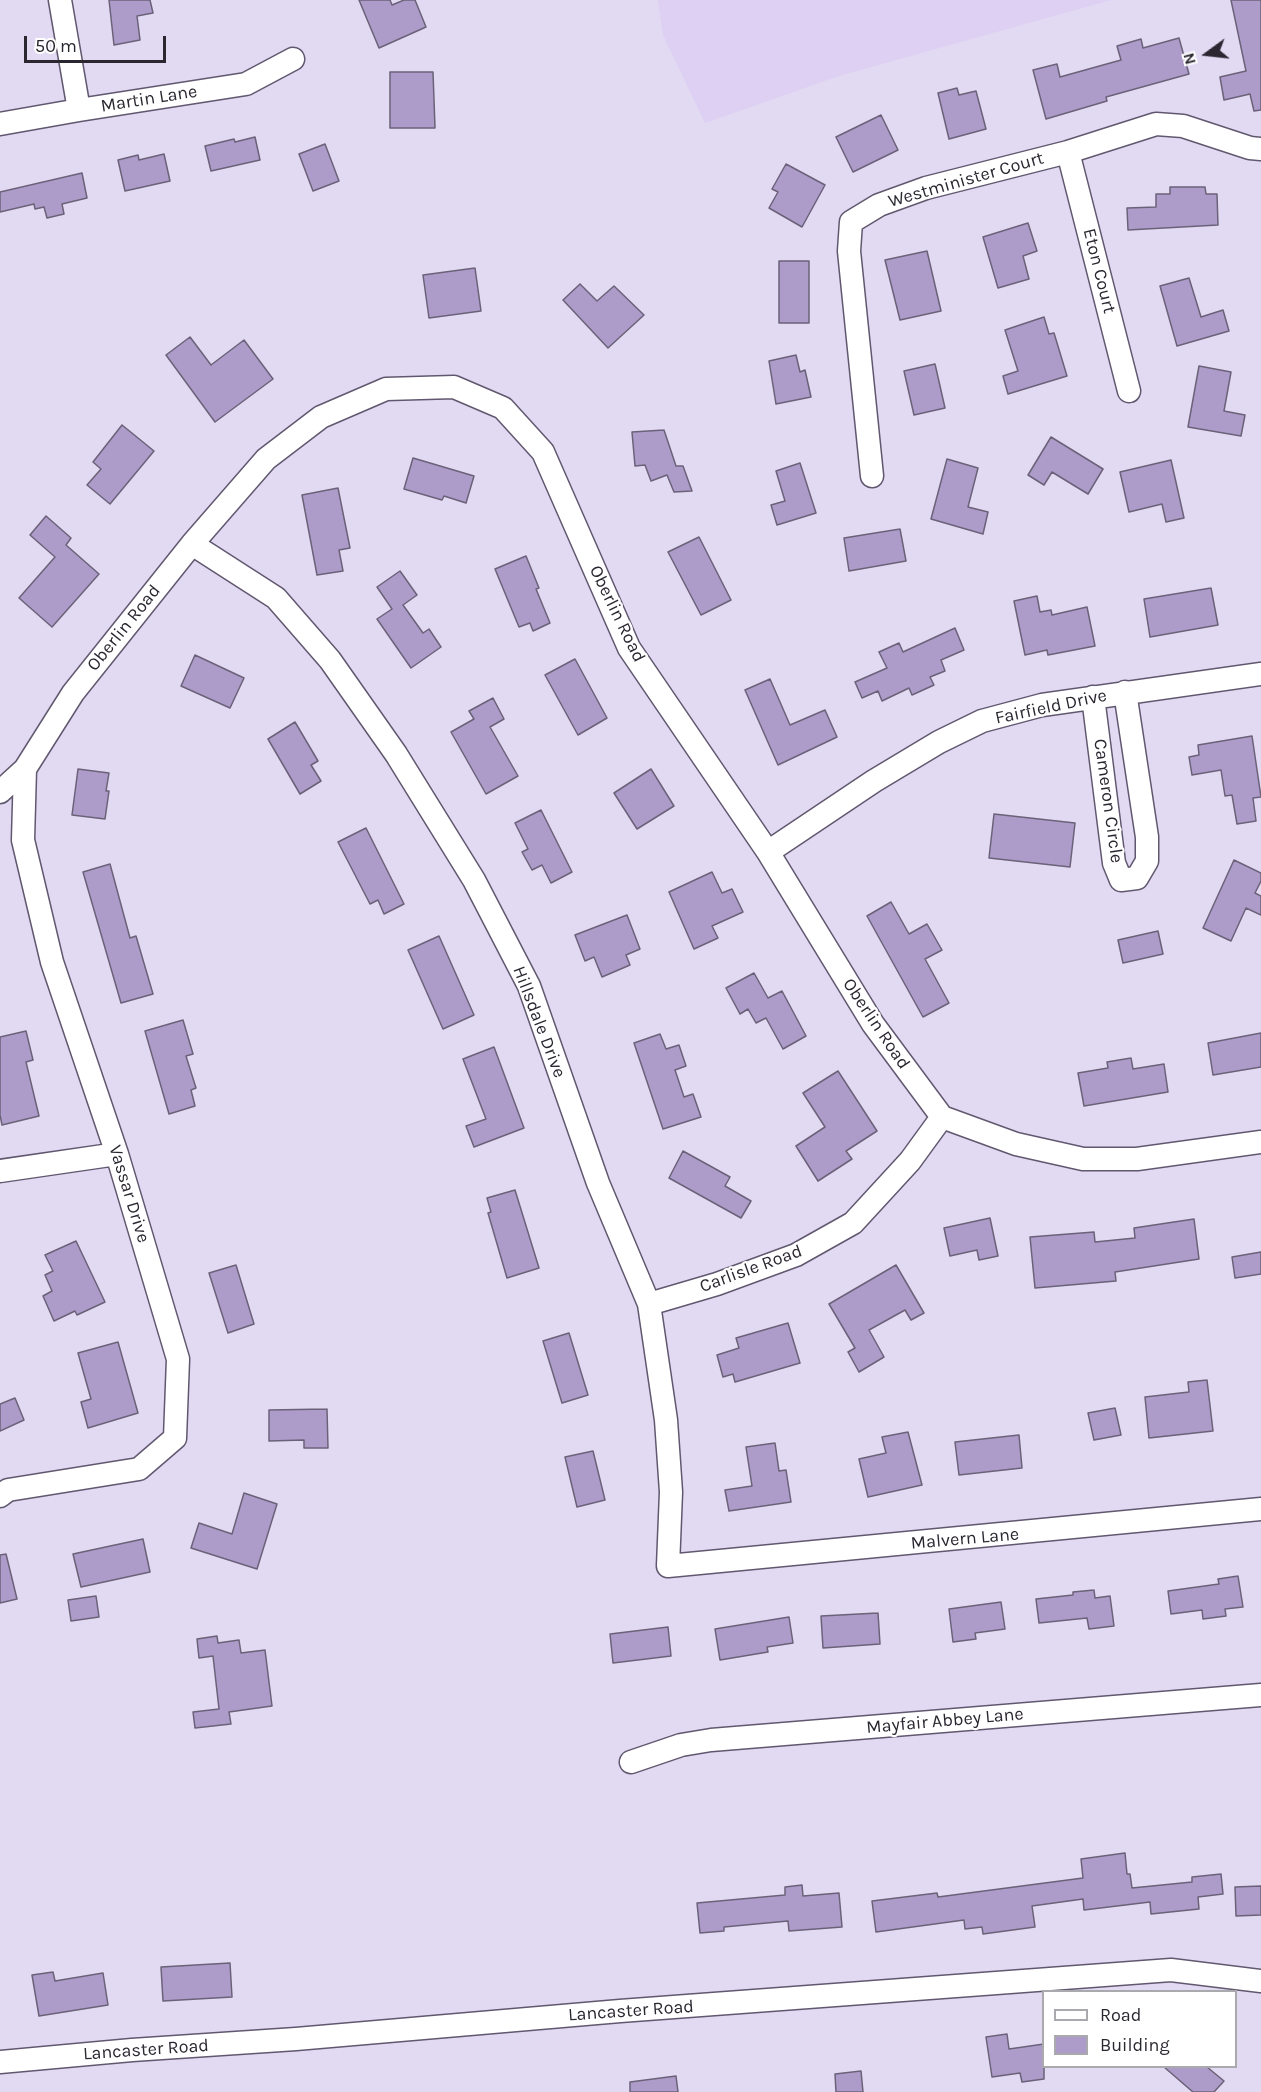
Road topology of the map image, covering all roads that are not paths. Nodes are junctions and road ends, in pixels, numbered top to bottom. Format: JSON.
{"nodes":[{"id":1,"x":60,"y":0,"type":"edge"},
{"id":2,"x":293,"y":59,"type":"dead end"},
{"id":3,"x":79,"y":110,"type":"junction"},
{"id":4,"x":0,"y":124,"type":"edge"},
{"id":5,"x":1261,"y":149,"type":"edge"},
{"id":6,"x":1068,"y":152,"type":"junction"},
{"id":7,"x":1129,"y":391,"type":"dead end"},
{"id":8,"x":872,"y":476,"type":"dead end"},
{"id":9,"x":192,"y":544,"type":"junction"},
{"id":10,"x":1261,"y":674,"type":"edge"},
{"id":11,"x":1125,"y":692,"type":"junction"},
{"id":12,"x":1094,"y":697,"type":"junction"},
{"id":13,"x":25,"y":769,"type":"junction"},
{"id":14,"x":0,"y":792,"type":"edge"},
{"id":15,"x":768,"y":852,"type":"junction"},
{"id":16,"x":942,"y":1117,"type":"junction"},
{"id":17,"x":1261,"y":1142,"type":"edge"},
{"id":18,"x":117,"y":1154,"type":"junction"},
{"id":19,"x":0,"y":1172,"type":"edge"},
{"id":20,"x":649,"y":1304,"type":"junction"},
{"id":21,"x":0,"y":1496,"type":"edge"},
{"id":22,"x":1261,"y":1509,"type":"edge"},
{"id":23,"x":668,"y":1566,"type":"joint"},
{"id":24,"x":1261,"y":1695,"type":"edge"},
{"id":25,"x":632,"y":1762,"type":"dead end"},
{"id":26,"x":1261,"y":1982,"type":"edge"},
{"id":27,"x":0,"y":2062,"type":"edge"}],
"edges":[{"from":1,"to":3,"type":"street"},
{"from":2,"to":3,"type":"street","name":"Martin Lane"},
{"from":3,"to":4,"type":"street","name":"Martin Lane"},
{"from":5,"to":6,"type":"street","name":"Westminister Court"},
{"from":6,"to":7,"type":"street","name":"Eton Court"},
{"from":6,"to":8,"type":"street","name":"Westminister Court"},
{"from":9,"to":13,"type":"street","name":"Oberlin Road"},
{"from":9,"to":15,"type":"street","name":"Oberlin Road"},
{"from":9,"to":20,"type":"street","name":"Hillsdale Drive"},
{"from":10,"to":11,"type":"street","name":"Fairfield Drive"},
{"from":11,"to":12,"type":"street","name":"Fairfield Drive"},
{"from":11,"to":12,"type":"street","name":"Cameron Circle"},
{"from":12,"to":15,"type":"street","name":"Fairfield Drive"},
{"from":13,"to":14,"type":"street","name":"Oberlin Road"},
{"from":13,"to":18,"type":"street","name":"Vassar Drive"},
{"from":15,"to":16,"type":"street","name":"Oberlin Road"},
{"from":16,"to":17,"type":"street"},
{"from":16,"to":20,"type":"street","name":"Carlisle Road"},
{"from":18,"to":19,"type":"street"},
{"from":18,"to":21,"type":"street","name":"Vassar Drive"},
{"from":20,"to":23,"type":"street","name":"Hillsdale Drive"},
{"from":22,"to":23,"type":"street","name":"Malvern Lane"},
{"from":24,"to":25,"type":"street","name":"Mayfair Abbey Lane"},
{"from":26,"to":27,"type":"street","name":"Lancaster Road"}]}
